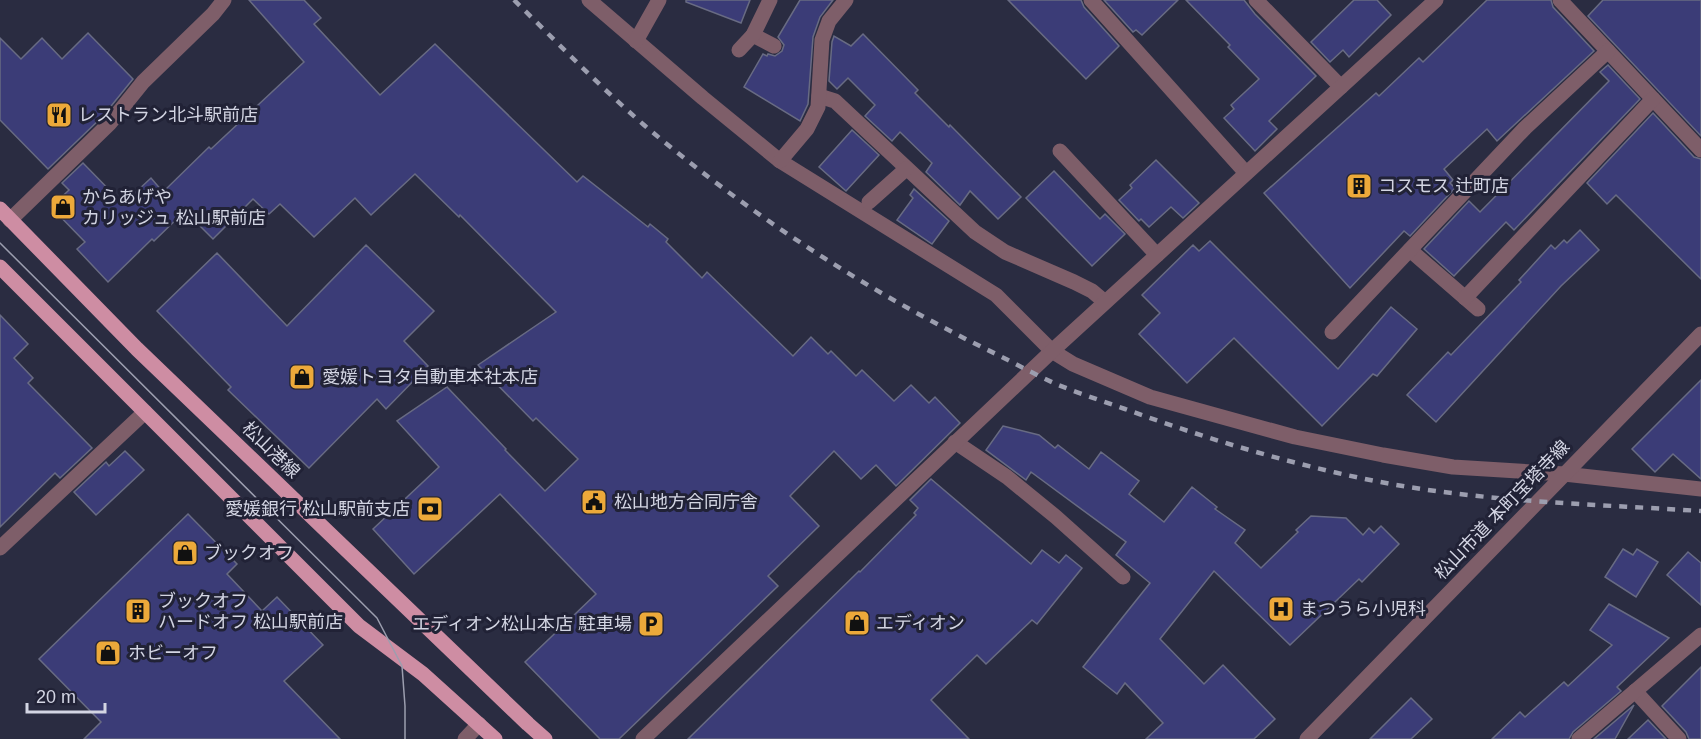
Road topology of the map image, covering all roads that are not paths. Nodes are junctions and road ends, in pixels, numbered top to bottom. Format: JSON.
{"nodes":[{"id":1,"x":224,"y":0,"type":"edge"},
{"id":2,"x":589,"y":0,"type":"edge"},
{"id":3,"x":659,"y":0,"type":"edge"},
{"id":4,"x":770,"y":0,"type":"edge"},
{"id":5,"x":846,"y":0,"type":"edge"},
{"id":6,"x":1091,"y":0,"type":"edge"},
{"id":7,"x":1256,"y":0,"type":"edge"},
{"id":8,"x":1436,"y":0,"type":"edge"},
{"id":9,"x":1560,"y":0,"type":"edge"},
{"id":10,"x":753,"y":35,"type":"junction"},
{"id":11,"x":636,"y":41,"type":"junction"},
{"id":12,"x":774,"y":46,"type":"dead end"},
{"id":13,"x":739,"y":50,"type":"dead end"},
{"id":14,"x":1608,"y":51,"type":"junction"},
{"id":15,"x":1341,"y":87,"type":"junction"},
{"id":16,"x":819,"y":96,"type":"junction"},
{"id":17,"x":1653,"y":99,"type":"junction"},
{"id":18,"x":1701,"y":150,"type":"edge"},
{"id":19,"x":1060,"y":151,"type":"dead end"},
{"id":20,"x":780,"y":160,"type":"junction"},
{"id":21,"x":906,"y":169,"type":"junction"},
{"id":22,"x":1246,"y":173,"type":"junction"},
{"id":23,"x":868,"y":202,"type":"dead end"},
{"id":24,"x":5,"y":214,"type":"edge"},
{"id":25,"x":1410,"y":250,"type":"junction"},
{"id":26,"x":1157,"y":255,"type":"junction"},
{"id":27,"x":0,"y":267,"type":"edge"},
{"id":28,"x":1465,"y":298,"type":"junction"},
{"id":29,"x":1105,"y":302,"type":"junction"},
{"id":30,"x":1478,"y":309,"type":"dead end"},
{"id":31,"x":1332,"y":332,"type":"dead end"},
{"id":32,"x":1701,"y":334,"type":"edge"},
{"id":33,"x":1052,"y":351,"type":"junction"},
{"id":34,"x":145,"y":412,"type":"junction"},
{"id":35,"x":956,"y":442,"type":"junction"},
{"id":36,"x":1564,"y":474,"type":"junction"},
{"id":37,"x":1701,"y":489,"type":"edge"},
{"id":38,"x":0,"y":548,"type":"edge"},
{"id":39,"x":1123,"y":578,"type":"dead end"},
{"id":40,"x":1701,"y":634,"type":"edge"},
{"id":41,"x":1635,"y":691,"type":"junction"},
{"id":42,"x":479,"y":724,"type":"junction"},
{"id":43,"x":465,"y":739,"type":"edge"},
{"id":44,"x":495,"y":739,"type":"edge"},
{"id":45,"x":545,"y":739,"type":"edge"},
{"id":46,"x":643,"y":739,"type":"edge"},
{"id":47,"x":1307,"y":739,"type":"edge"},
{"id":48,"x":1579,"y":739,"type":"edge"},
{"id":49,"x":1679,"y":739,"type":"edge"}],
"edges":[{"from":1,"to":24,"type":"street"},
{"from":2,"to":11,"type":"street"},
{"from":3,"to":11,"type":"street"},
{"from":4,"to":10,"type":"street"},
{"from":5,"to":16,"type":"street"},
{"from":6,"to":22,"type":"street"},
{"from":7,"to":15,"type":"street"},
{"from":8,"to":15,"type":"street"},
{"from":9,"to":14,"type":"street"},
{"from":10,"to":12,"type":"street"},
{"from":10,"to":13,"type":"street"},
{"from":11,"to":20,"type":"street"},
{"from":14,"to":17,"type":"street"},
{"from":14,"to":25,"type":"street"},
{"from":15,"to":22,"type":"street"},
{"from":16,"to":20,"type":"street"},
{"from":16,"to":21,"type":"street"},
{"from":17,"to":18,"type":"street"},
{"from":17,"to":28,"type":"street"},
{"from":19,"to":26,"type":"street"},
{"from":20,"to":33,"type":"street"},
{"from":21,"to":23,"type":"street"},
{"from":21,"to":29,"type":"street"},
{"from":22,"to":26,"type":"street"},
{"from":24,"to":45,"type":"main road","name":"松山港線"},
{"from":25,"to":28,"type":"street"},
{"from":25,"to":31,"type":"street"},
{"from":26,"to":29,"type":"street"},
{"from":27,"to":34,"type":"main road"},
{"from":28,"to":30,"type":"street"},
{"from":29,"to":33,"type":"street"},
{"from":32,"to":36,"type":"street","name":"松山市道 本町宝塔寺線"},
{"from":33,"to":35,"type":"street"},
{"from":33,"to":36,"type":"street"},
{"from":34,"to":38,"type":"street"},
{"from":34,"to":42,"type":"main road"},
{"from":35,"to":39,"type":"street"},
{"from":35,"to":46,"type":"street"},
{"from":36,"to":37,"type":"street"},
{"from":36,"to":47,"type":"street","name":"松山市道 本町宝塔寺線"},
{"from":40,"to":41,"type":"street"},
{"from":41,"to":48,"type":"street"},
{"from":41,"to":49,"type":"street"},
{"from":42,"to":43,"type":"street"},
{"from":42,"to":44,"type":"main road"}]}
